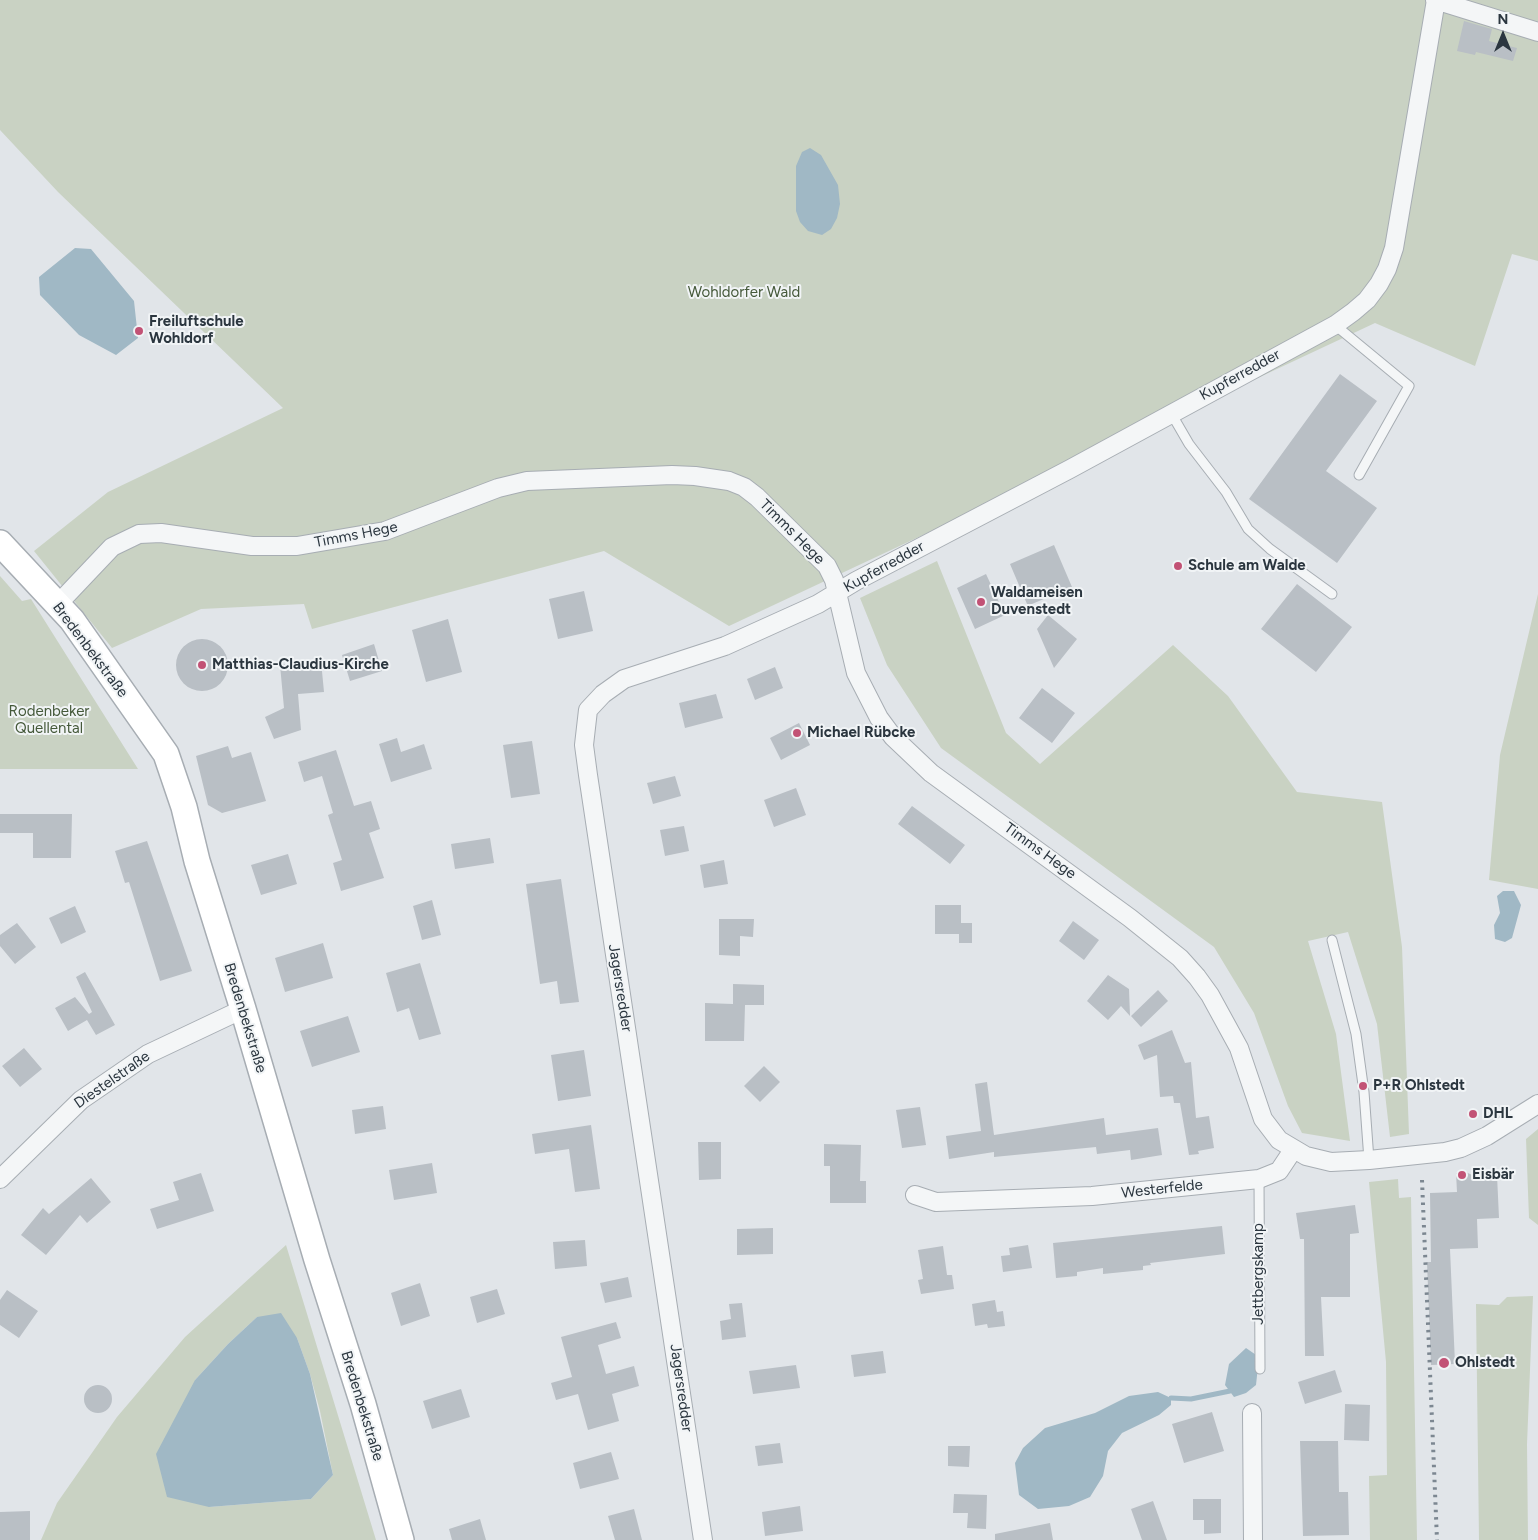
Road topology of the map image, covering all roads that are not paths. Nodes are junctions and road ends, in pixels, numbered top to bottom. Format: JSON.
{"nodes":[{"id":1,"x":1436,"y":0,"type":"edge"},
{"id":2,"x":1538,"y":32,"type":"edge"},
{"id":3,"x":1335,"y":324,"type":"junction"},
{"id":4,"x":1171,"y":412,"type":"junction"},
{"id":5,"x":1359,"y":475,"type":"dead end"},
{"id":6,"x":0,"y":544,"type":"edge"},
{"id":7,"x":838,"y":593,"type":"junction"},
{"id":8,"x":1332,"y":594,"type":"dead end"},
{"id":9,"x":57,"y":605,"type":"junction"},
{"id":10,"x":1332,"y":940,"type":"dead end"},
{"id":11,"x":243,"y":1009,"type":"junction"},
{"id":12,"x":1538,"y":1104,"type":"edge"},
{"id":13,"x":1293,"y":1150,"type":"junction"},
{"id":14,"x":1369,"y":1160,"type":"junction"},
{"id":15,"x":0,"y":1179,"type":"edge"},
{"id":16,"x":1259,"y":1179,"type":"junction"},
{"id":17,"x":915,"y":1196,"type":"dead end"},
{"id":18,"x":1260,"y":1369,"type":"dead end"},
{"id":19,"x":1252,"y":1413,"type":"dead end"},
{"id":20,"x":400,"y":1540,"type":"edge"},
{"id":21,"x":703,"y":1540,"type":"edge"},
{"id":22,"x":1253,"y":1540,"type":"edge"}],
"edges":[{"from":1,"to":2,"type":"street"},
{"from":1,"to":3,"type":"street","name":"Kupferredder"},
{"from":3,"to":4,"type":"street","name":"Kupferredder"},
{"from":3,"to":5,"type":"lane"},
{"from":4,"to":7,"type":"street","name":"Kupferredder"},
{"from":4,"to":8,"type":"lane"},
{"from":6,"to":9,"type":"street","name":"Bredenbekstraße"},
{"from":7,"to":9,"type":"street","name":"Timms Hege"},
{"from":7,"to":13,"type":"street","name":"Timms Hege"},
{"from":7,"to":21,"type":"street","name":"Jagersredder"},
{"from":9,"to":11,"type":"street","name":"Bredenbekstraße"},
{"from":10,"to":14,"type":"lane"},
{"from":11,"to":15,"type":"street","name":"Diestelstraße"},
{"from":11,"to":20,"type":"street","name":"Bredenbekstraße"},
{"from":12,"to":14,"type":"street"},
{"from":13,"to":14,"type":"street"},
{"from":13,"to":16,"type":"street","name":"Westerfelde"},
{"from":16,"to":17,"type":"street","name":"Westerfelde"},
{"from":16,"to":18,"type":"lane","name":"Jettbergskamp"},
{"from":19,"to":22,"type":"street"}]}
